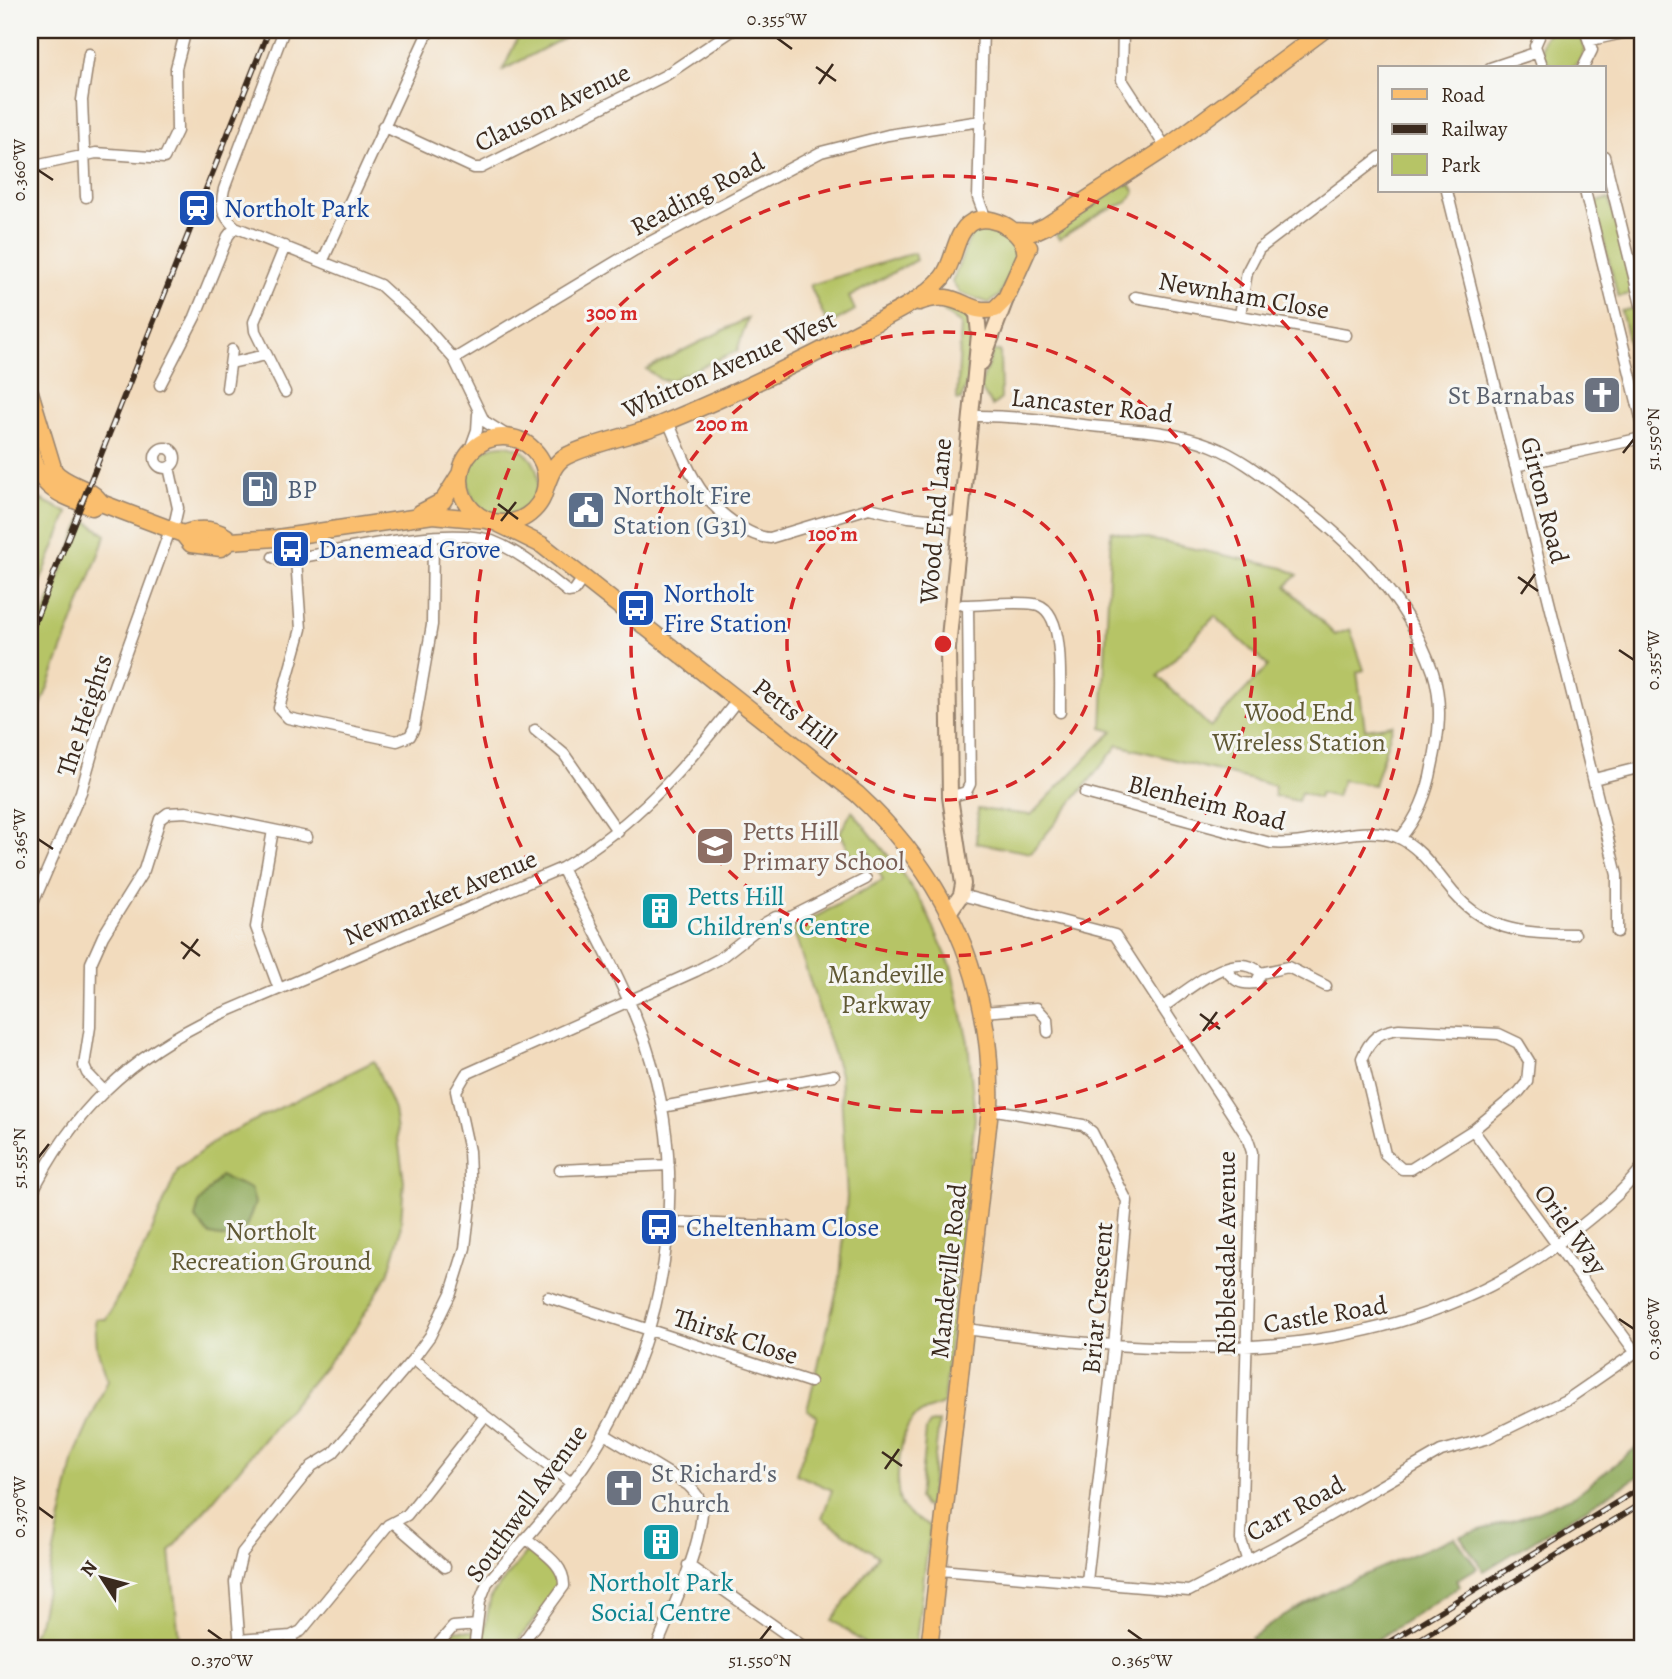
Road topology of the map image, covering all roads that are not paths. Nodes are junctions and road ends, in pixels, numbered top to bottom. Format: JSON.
{"nodes":[{"id":1,"x":186,"y":30,"type":"edge"},
{"id":2,"x":284,"y":30,"type":"edge"},
{"id":3,"x":429,"y":30,"type":"edge"},
{"id":4,"x":733,"y":30,"type":"edge"},
{"id":5,"x":983,"y":30,"type":"edge"},
{"id":6,"x":1123,"y":30,"type":"edge"},
{"id":7,"x":1324,"y":30,"type":"edge"},
{"id":8,"x":1542,"y":30,"type":"edge"},
{"id":9,"x":1585,"y":30,"type":"edge"},
{"id":10,"x":1637,"y":30,"type":"edge"},
{"id":11,"x":1591,"y":40,"type":"junction"},
{"id":12,"x":1535,"y":53,"type":"junction"},
{"id":13,"x":89,"y":54,"type":"dead end"},
{"id":14,"x":1496,"y":66,"type":"edge"},
{"id":15,"x":1542,"y":66,"type":"edge"},
{"id":16,"x":1584,"y":66,"type":"edge"},
{"id":17,"x":981,"y":121,"type":"junction"},
{"id":18,"x":383,"y":126,"type":"junction"},
{"id":19,"x":1166,"y":148,"type":"junction"},
{"id":20,"x":82,"y":154,"type":"junction"},
{"id":21,"x":1378,"y":159,"type":"edge"},
{"id":22,"x":1606,"y":164,"type":"edge"},
{"id":23,"x":30,"y":167,"type":"edge"},
{"id":24,"x":978,"y":191,"type":"junction"},
{"id":25,"x":1447,"y":192,"type":"edge"},
{"id":26,"x":1585,"y":192,"type":"edge"},
{"id":27,"x":86,"y":197,"type":"dead end"},
{"id":28,"x":992,"y":222,"type":"junction"},
{"id":29,"x":1046,"y":226,"type":"junction"},
{"id":30,"x":235,"y":227,"type":"junction"},
{"id":31,"x":1012,"y":230,"type":"junction"},
{"id":32,"x":963,"y":231,"type":"junction"},
{"id":33,"x":285,"y":246,"type":"junction"},
{"id":34,"x":1025,"y":256,"type":"junction"},
{"id":35,"x":323,"y":260,"type":"junction"},
{"id":36,"x":945,"y":274,"type":"junction"},
{"id":37,"x":1135,"y":297,"type":"dead end"},
{"id":38,"x":953,"y":298,"type":"junction"},
{"id":39,"x":1006,"y":298,"type":"junction"},
{"id":40,"x":970,"y":306,"type":"junction"},
{"id":41,"x":1642,"y":309,"type":"edge"},
{"id":42,"x":899,"y":310,"type":"junction"},
{"id":43,"x":1240,"y":315,"type":"junction"},
{"id":44,"x":1346,"y":335,"type":"dead end"},
{"id":45,"x":232,"y":351,"type":"dead end"},
{"id":46,"x":266,"y":355,"type":"junction"},
{"id":47,"x":454,"y":359,"type":"junction"},
{"id":48,"x":231,"y":363,"type":"junction"},
{"id":49,"x":976,"y":376,"type":"junction"},
{"id":50,"x":160,"y":385,"type":"dead end"},
{"id":51,"x":227,"y":388,"type":"dead end"},
{"id":52,"x":30,"y":391,"type":"edge"},
{"id":53,"x":285,"y":392,"type":"dead end"},
{"id":54,"x":476,"y":406,"type":"junction"},
{"id":55,"x":970,"y":416,"type":"junction"},
{"id":56,"x":668,"y":421,"type":"junction"},
{"id":57,"x":1642,"y":422,"type":"edge"},
{"id":58,"x":1642,"y":438,"type":"edge"},
{"id":59,"x":515,"y":440,"type":"junction"},
{"id":60,"x":35,"y":448,"type":"edge"},
{"id":61,"x":575,"y":453,"type":"junction"},
{"id":62,"x":464,"y":465,"type":"junction"},
{"id":63,"x":1514,"y":466,"type":"junction"},
{"id":64,"x":169,"y":467,"type":"dead end"},
{"id":65,"x":30,"y":485,"type":"edge"},
{"id":66,"x":60,"y":494,"type":"junction"},
{"id":67,"x":542,"y":496,"type":"junction"},
{"id":68,"x":101,"y":503,"type":"junction"},
{"id":69,"x":405,"y":518,"type":"junction"},
{"id":70,"x":492,"y":521,"type":"junction"},
{"id":71,"x":959,"y":522,"type":"junction"},
{"id":72,"x":175,"y":531,"type":"junction"},
{"id":73,"x":433,"y":537,"type":"junction"},
{"id":74,"x":542,"y":545,"type":"junction"},
{"id":75,"x":273,"y":557,"type":"dead end"},
{"id":76,"x":296,"y":559,"type":"junction"},
{"id":77,"x":583,"y":578,"type":"junction"},
{"id":78,"x":968,"y":605,"type":"junction"},
{"id":79,"x":952,"y":606,"type":"junction"},
{"id":80,"x":738,"y":699,"type":"junction"},
{"id":81,"x":1060,"y":712,"type":"dead end"},
{"id":82,"x":535,"y":730,"type":"dead end"},
{"id":83,"x":1642,"y":767,"type":"edge"},
{"id":84,"x":1594,"y":779,"type":"junction"},
{"id":85,"x":1085,"y":793,"type":"dead end"},
{"id":86,"x":950,"y":797,"type":"junction"},
{"id":87,"x":273,"y":830,"type":"junction"},
{"id":88,"x":618,"y":832,"type":"junction"},
{"id":89,"x":307,"y":837,"type":"dead end"},
{"id":90,"x":1400,"y":838,"type":"junction"},
{"id":91,"x":562,"y":868,"type":"junction"},
{"id":92,"x":866,"y":879,"type":"dead end"},
{"id":93,"x":961,"y":895,"type":"junction"},
{"id":94,"x":30,"y":910,"type":"edge"},
{"id":95,"x":950,"y":911,"type":"junction"},
{"id":96,"x":1618,"y":932,"type":"dead end"},
{"id":97,"x":1575,"y":934,"type":"dead end"},
{"id":98,"x":1225,"y":969,"type":"junction"},
{"id":99,"x":1261,"y":973,"type":"junction"},
{"id":100,"x":1326,"y":986,"type":"dead end"},
{"id":101,"x":279,"y":989,"type":"junction"},
{"id":102,"x":628,"y":1001,"type":"junction"},
{"id":103,"x":1163,"y":1007,"type":"junction"},
{"id":104,"x":982,"y":1012,"type":"junction"},
{"id":105,"x":1048,"y":1032,"type":"dead end"},
{"id":106,"x":834,"y":1075,"type":"dead end"},
{"id":107,"x":103,"y":1090,"type":"junction"},
{"id":108,"x":662,"y":1107,"type":"junction"},
{"id":109,"x":990,"y":1109,"type":"junction"},
{"id":110,"x":1473,"y":1130,"type":"junction"},
{"id":111,"x":669,"y":1165,"type":"junction"},
{"id":112,"x":1642,"y":1167,"type":"edge"},
{"id":113,"x":559,"y":1170,"type":"dead end"},
{"id":114,"x":30,"y":1198,"type":"edge"},
{"id":115,"x":670,"y":1222,"type":"junction"},
{"id":116,"x":788,"y":1227,"type":"dead end"},
{"id":117,"x":1557,"y":1245,"type":"junction"},
{"id":118,"x":548,"y":1297,"type":"dead end"},
{"id":119,"x":966,"y":1329,"type":"junction"},
{"id":120,"x":649,"y":1330,"type":"junction"},
{"id":121,"x":1114,"y":1346,"type":"junction"},
{"id":122,"x":1247,"y":1346,"type":"junction"},
{"id":123,"x":1639,"y":1351,"type":"edge"},
{"id":124,"x":413,"y":1359,"type":"junction"},
{"id":125,"x":810,"y":1382,"type":"dead end"},
{"id":126,"x":485,"y":1416,"type":"junction"},
{"id":127,"x":604,"y":1434,"type":"junction"},
{"id":128,"x":571,"y":1483,"type":"junction"},
{"id":129,"x":396,"y":1523,"type":"junction"},
{"id":130,"x":526,"y":1538,"type":"junction"},
{"id":131,"x":1248,"y":1559,"type":"junction"},
{"id":132,"x":688,"y":1565,"type":"junction"},
{"id":133,"x":445,"y":1567,"type":"dead end"},
{"id":134,"x":940,"y":1570,"type":"junction"},
{"id":135,"x":1087,"y":1581,"type":"junction"},
{"id":136,"x":477,"y":1625,"type":"junction"},
{"id":137,"x":291,"y":1636,"type":"junction"},
{"id":138,"x":240,"y":1645,"type":"edge"},
{"id":139,"x":931,"y":1647,"type":"edge"},
{"id":140,"x":294,"y":1649,"type":"edge"},
{"id":141,"x":434,"y":1649,"type":"edge"},
{"id":142,"x":474,"y":1649,"type":"edge"},
{"id":143,"x":518,"y":1649,"type":"edge"},
{"id":144,"x":656,"y":1649,"type":"edge"},
{"id":145,"x":807,"y":1649,"type":"edge"}],
"edges":[{"from":1,"to":20,"type":"street"},
{"from":2,"to":30,"type":"street"},
{"from":3,"to":18,"type":"street"},
{"from":4,"to":18,"type":"street","name":"Clauson Avenue"},
{"from":5,"to":17,"type":"street"},
{"from":6,"to":19,"type":"street"},
{"from":7,"to":19,"type":"main road"},
{"from":8,"to":12,"type":"street"},
{"from":9,"to":11,"type":"street"},
{"from":10,"to":11,"type":"street"},
{"from":11,"to":16,"type":"street"},
{"from":12,"to":14,"type":"street"},
{"from":12,"to":15,"type":"street"},
{"from":13,"to":20,"type":"street"},
{"from":17,"to":24,"type":"street"},
{"from":17,"to":47,"type":"street","name":"Reading Road"},
{"from":18,"to":35,"type":"street"},
{"from":19,"to":29,"type":"main road"},
{"from":20,"to":23,"type":"street"},
{"from":20,"to":27,"type":"street"},
{"from":21,"to":43,"type":"street"},
{"from":22,"to":41,"type":"street"},
{"from":24,"to":28,"type":"street"},
{"from":24,"to":32,"type":"street"},
{"from":25,"to":63,"type":"street","name":"Girton Road"},
{"from":26,"to":57,"type":"street"},
{"from":28,"to":31,"type":"main road"},
{"from":28,"to":32,"type":"main road"},
{"from":29,"to":31,"type":"main road"},
{"from":29,"to":34,"type":"main road"},
{"from":30,"to":33,"type":"street"},
{"from":30,"to":50,"type":"street"},
{"from":31,"to":34,"type":"main road"},
{"from":32,"to":36,"type":"main road","name":"Whitton Avenue West"},
{"from":33,"to":35,"type":"street"},
{"from":33,"to":46,"type":"street"},
{"from":34,"to":39,"type":"main road","name":"Wood End Lane"},
{"from":35,"to":47,"type":"street"},
{"from":36,"to":38,"type":"main road"},
{"from":36,"to":42,"type":"main road","name":"Whitton Avenue West"},
{"from":37,"to":43,"type":"street","name":"Newnham Close"},
{"from":38,"to":40,"type":"main road"},
{"from":38,"to":42,"type":"main road","name":"Whitton Avenue West"},
{"from":39,"to":40,"type":"main road"},
{"from":39,"to":49,"type":"street","name":"Wood End Lane"},
{"from":40,"to":49,"type":"street","name":"Wood End Lane"},
{"from":42,"to":56,"type":"main road","name":"Whitton Avenue West"},
{"from":43,"to":44,"type":"street","name":"Newnham Close"},
{"from":45,"to":48,"type":"street"},
{"from":46,"to":48,"type":"street"},
{"from":46,"to":53,"type":"street"},
{"from":47,"to":54,"type":"street"},
{"from":48,"to":51,"type":"street"},
{"from":49,"to":55,"type":"street","name":"Wood End Lane"},
{"from":52,"to":60,"type":"main road"},
{"from":54,"to":59,"type":"street"},
{"from":54,"to":62,"type":"street"},
{"from":55,"to":71,"type":"street","name":"Wood End Lane"},
{"from":55,"to":90,"type":"street","name":"Lancaster Road"},
{"from":56,"to":61,"type":"main road","name":"Whitton Avenue West"},
{"from":56,"to":71,"type":"street"},
{"from":58,"to":63,"type":"street"},
{"from":59,"to":61,"type":"main road","name":"Whitton Avenue West"},
{"from":59,"to":62,"type":"main road"},
{"from":59,"to":67,"type":"main road"},
{"from":60,"to":66,"type":"main road"},
{"from":60,"to":68,"type":"main road"},
{"from":61,"to":67,"type":"main road","name":"Whitton Avenue West"},
{"from":62,"to":69,"type":"main road","name":"Petts Hill"},
{"from":62,"to":70,"type":"main road"},
{"from":63,"to":84,"type":"street","name":"Girton Road"},
{"from":64,"to":72,"type":"street","name":"The Heights"},
{"from":65,"to":66,"type":"main road"},
{"from":66,"to":68,"type":"main road"},
{"from":67,"to":70,"type":"main road"},
{"from":67,"to":74,"type":"main road"},
{"from":68,"to":72,"type":"main road","name":"Petts Hill"},
{"from":69,"to":70,"type":"main road","name":"Petts Hill"},
{"from":69,"to":72,"type":"main road","name":"Petts Hill"},
{"from":70,"to":74,"type":"main road","name":"Petts Hill"},
{"from":71,"to":79,"type":"street","name":"Wood End Lane"},
{"from":72,"to":94,"type":"street","name":"The Heights"},
{"from":73,"to":76,"type":"street"},
{"from":73,"to":76,"type":"street"},
{"from":73,"to":77,"type":"street"},
{"from":74,"to":77,"type":"main road","name":"Petts Hill"},
{"from":75,"to":76,"type":"street"},
{"from":77,"to":80,"type":"main road","name":"Petts Hill"},
{"from":78,"to":79,"type":"street"},
{"from":78,"to":81,"type":"street"},
{"from":78,"to":86,"type":"street","name":"Wood End Lane"},
{"from":79,"to":86,"type":"street","name":"Wood End Lane"},
{"from":80,"to":88,"type":"street","name":"Newmarket Avenue"},
{"from":80,"to":95,"type":"main road","name":"Petts Hill"},
{"from":82,"to":88,"type":"street"},
{"from":83,"to":84,"type":"street"},
{"from":84,"to":96,"type":"street","name":"Girton Road"},
{"from":85,"to":90,"type":"street","name":"Blenheim Road"},
{"from":86,"to":93,"type":"street","name":"Wood End Lane"},
{"from":87,"to":89,"type":"street"},
{"from":87,"to":101,"type":"street"},
{"from":87,"to":107,"type":"street"},
{"from":88,"to":91,"type":"street","name":"Newmarket Avenue"},
{"from":90,"to":97,"type":"street"},
{"from":91,"to":101,"type":"street","name":"Newmarket Avenue"},
{"from":91,"to":102,"type":"street","name":"Southwell Avenue"},
{"from":92,"to":102,"type":"street"},
{"from":93,"to":95,"type":"street"},
{"from":93,"to":103,"type":"street","name":"Ribblesdale Avenue"},
{"from":95,"to":104,"type":"main road","name":"Mandeville Road"},
{"from":98,"to":99,"type":"street"},
{"from":98,"to":99,"type":"street"},
{"from":98,"to":103,"type":"street"},
{"from":99,"to":100,"type":"street"},
{"from":101,"to":107,"type":"street","name":"Newmarket Avenue"},
{"from":102,"to":108,"type":"street","name":"Southwell Avenue"},
{"from":102,"to":124,"type":"street"},
{"from":103,"to":122,"type":"street","name":"Ribblesdale Avenue"},
{"from":104,"to":105,"type":"street"},
{"from":104,"to":109,"type":"main road","name":"Mandeville Road"},
{"from":106,"to":108,"type":"street"},
{"from":107,"to":114,"type":"street","name":"Newmarket Avenue"},
{"from":108,"to":111,"type":"street","name":"Southwell Avenue"},
{"from":109,"to":119,"type":"main road","name":"Mandeville Road"},
{"from":109,"to":121,"type":"street","name":"Briar Crescent"},
{"from":110,"to":110,"type":"street"},
{"from":110,"to":117,"type":"street","name":"Oriel Way"},
{"from":111,"to":113,"type":"street"},
{"from":111,"to":115,"type":"street","name":"Southwell Avenue"},
{"from":112,"to":117,"type":"street","name":"Castle Road"},
{"from":115,"to":116,"type":"street"},
{"from":115,"to":120,"type":"street","name":"Southwell Avenue"},
{"from":117,"to":122,"type":"street","name":"Castle Road"},
{"from":117,"to":123,"type":"street","name":"Oriel Way"},
{"from":118,"to":120,"type":"street","name":"Thirsk Close"},
{"from":119,"to":121,"type":"street","name":"Castle Road"},
{"from":119,"to":134,"type":"main road","name":"Mandeville Road"},
{"from":120,"to":125,"type":"street","name":"Thirsk Close"},
{"from":120,"to":127,"type":"street","name":"Southwell Avenue"},
{"from":121,"to":122,"type":"street","name":"Castle Road"},
{"from":121,"to":135,"type":"street","name":"Briar Crescent"},
{"from":122,"to":131,"type":"street","name":"Ribblesdale Avenue"},
{"from":123,"to":131,"type":"street","name":"Carr Road"},
{"from":124,"to":126,"type":"street"},
{"from":124,"to":138,"type":"street"},
{"from":126,"to":128,"type":"street"},
{"from":126,"to":129,"type":"street"},
{"from":127,"to":128,"type":"street","name":"Southwell Avenue"},
{"from":127,"to":132,"type":"street"},
{"from":128,"to":130,"type":"street","name":"Southwell Avenue"},
{"from":129,"to":133,"type":"street"},
{"from":129,"to":137,"type":"street"},
{"from":130,"to":136,"type":"street","name":"Southwell Avenue"},
{"from":130,"to":143,"type":"street"},
{"from":131,"to":135,"type":"street","name":"Carr Road"},
{"from":132,"to":144,"type":"street"},
{"from":132,"to":145,"type":"street"},
{"from":134,"to":135,"type":"street","name":"Carr Road"},
{"from":134,"to":139,"type":"main road","name":"Mandeville Road"},
{"from":136,"to":141,"type":"street"},
{"from":136,"to":142,"type":"street","name":"Southwell Avenue"},
{"from":137,"to":138,"type":"street"},
{"from":137,"to":140,"type":"street"}]}
